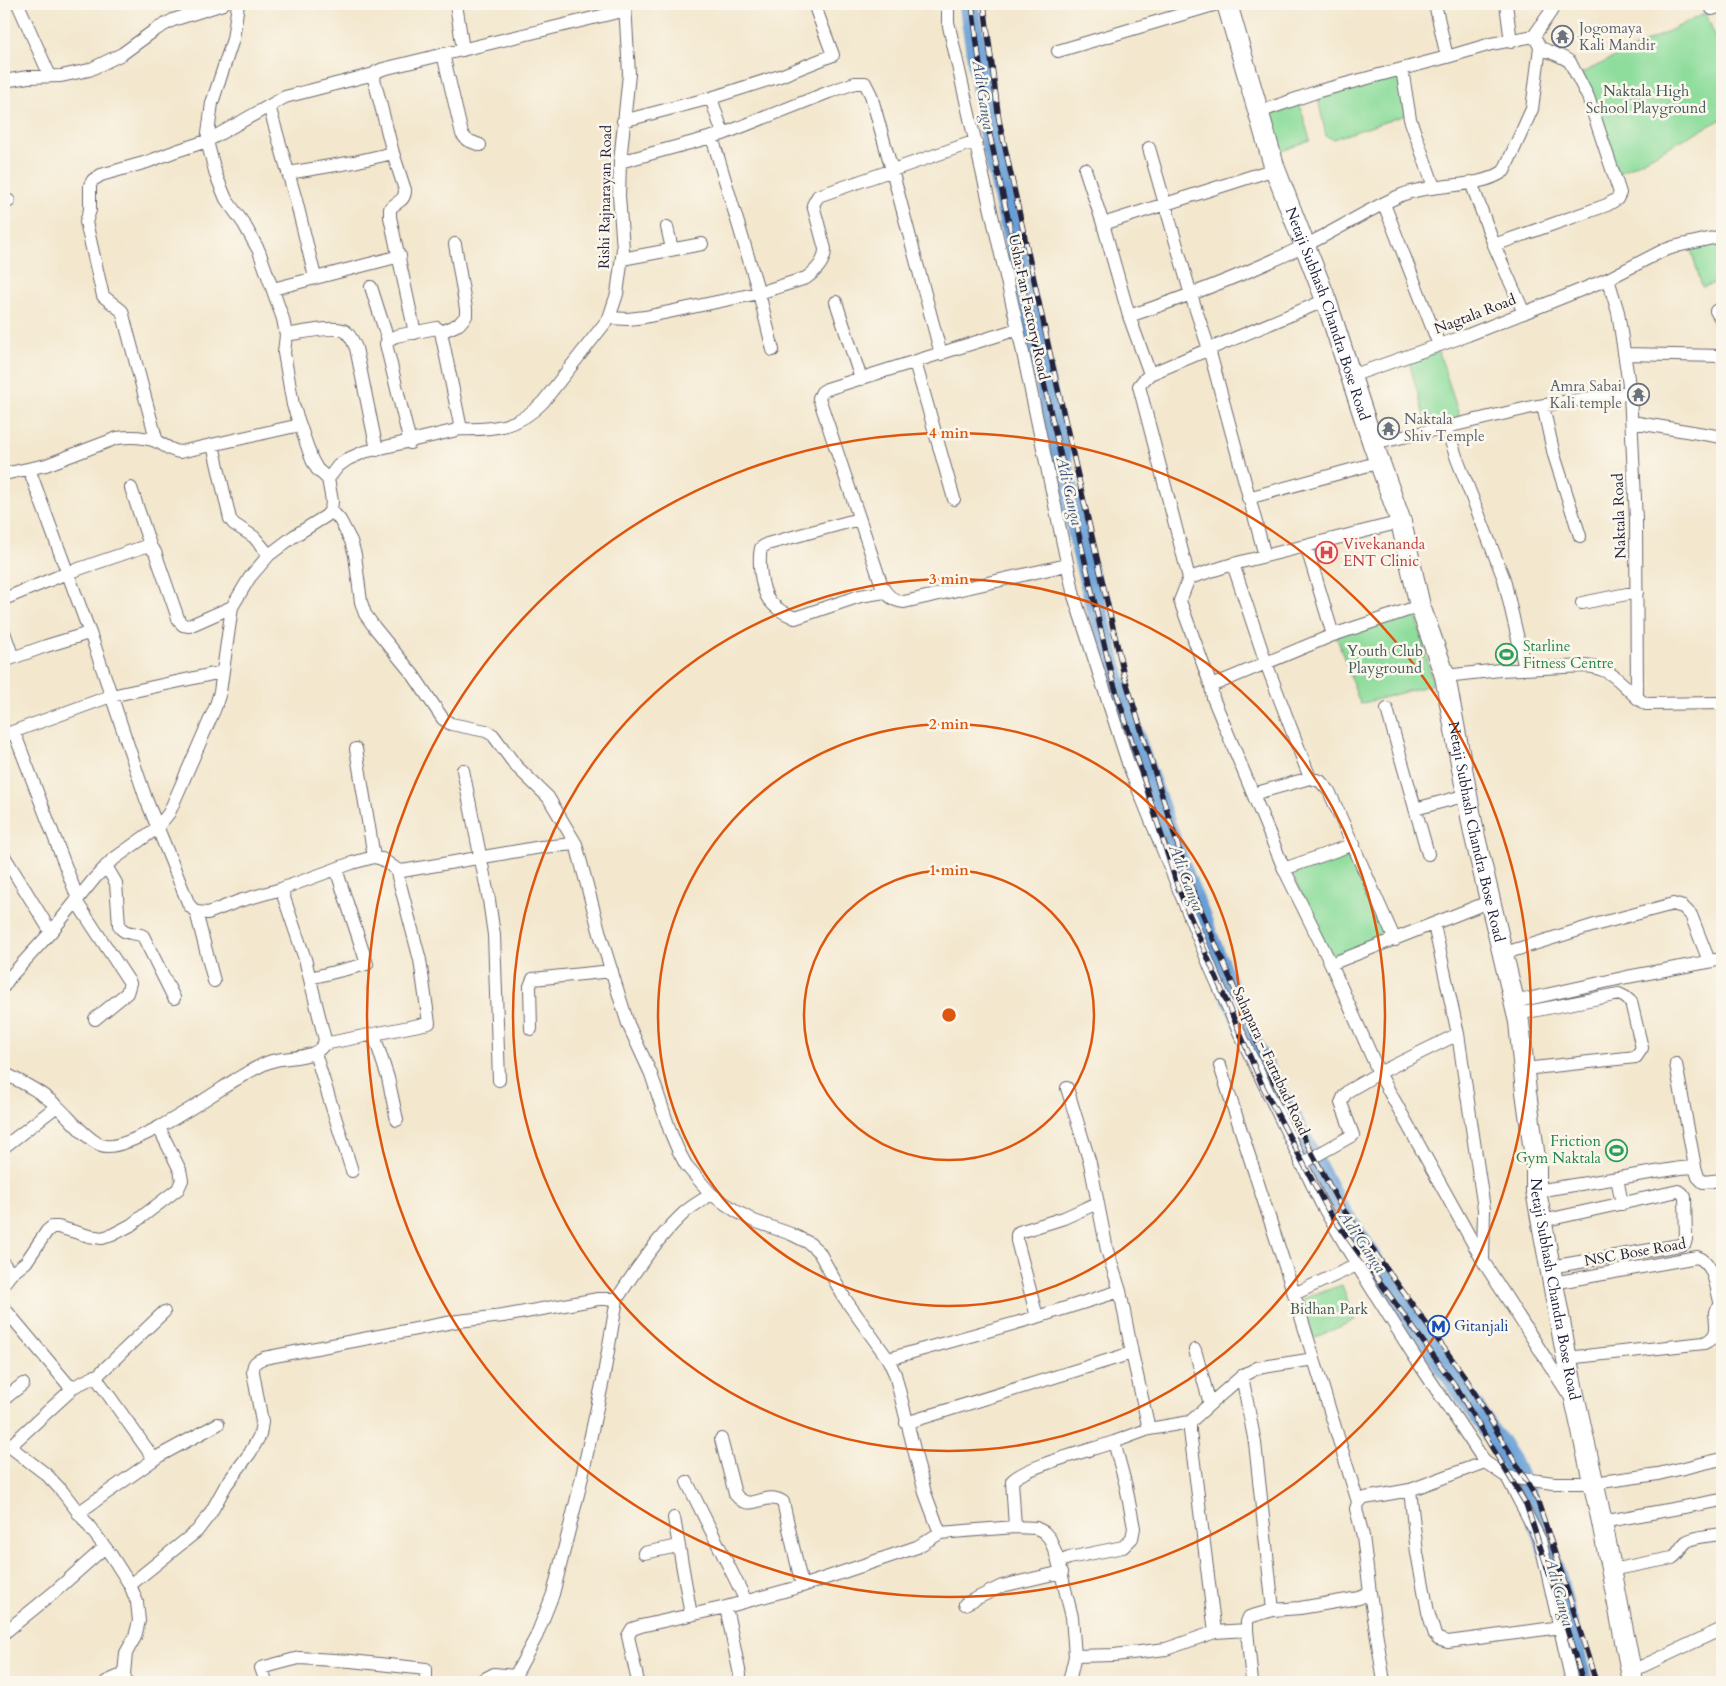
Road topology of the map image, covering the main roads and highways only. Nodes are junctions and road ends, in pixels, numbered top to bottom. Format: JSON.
{"nodes":[{"id":1,"x":1227,"y":4,"type":"edge"},
{"id":2,"x":1631,"y":1677,"type":"edge"}],
"edges":[{"from":1,"to":2,"type":"main road","name":"Netaji Subhash Chandra Bose Road"}]}
